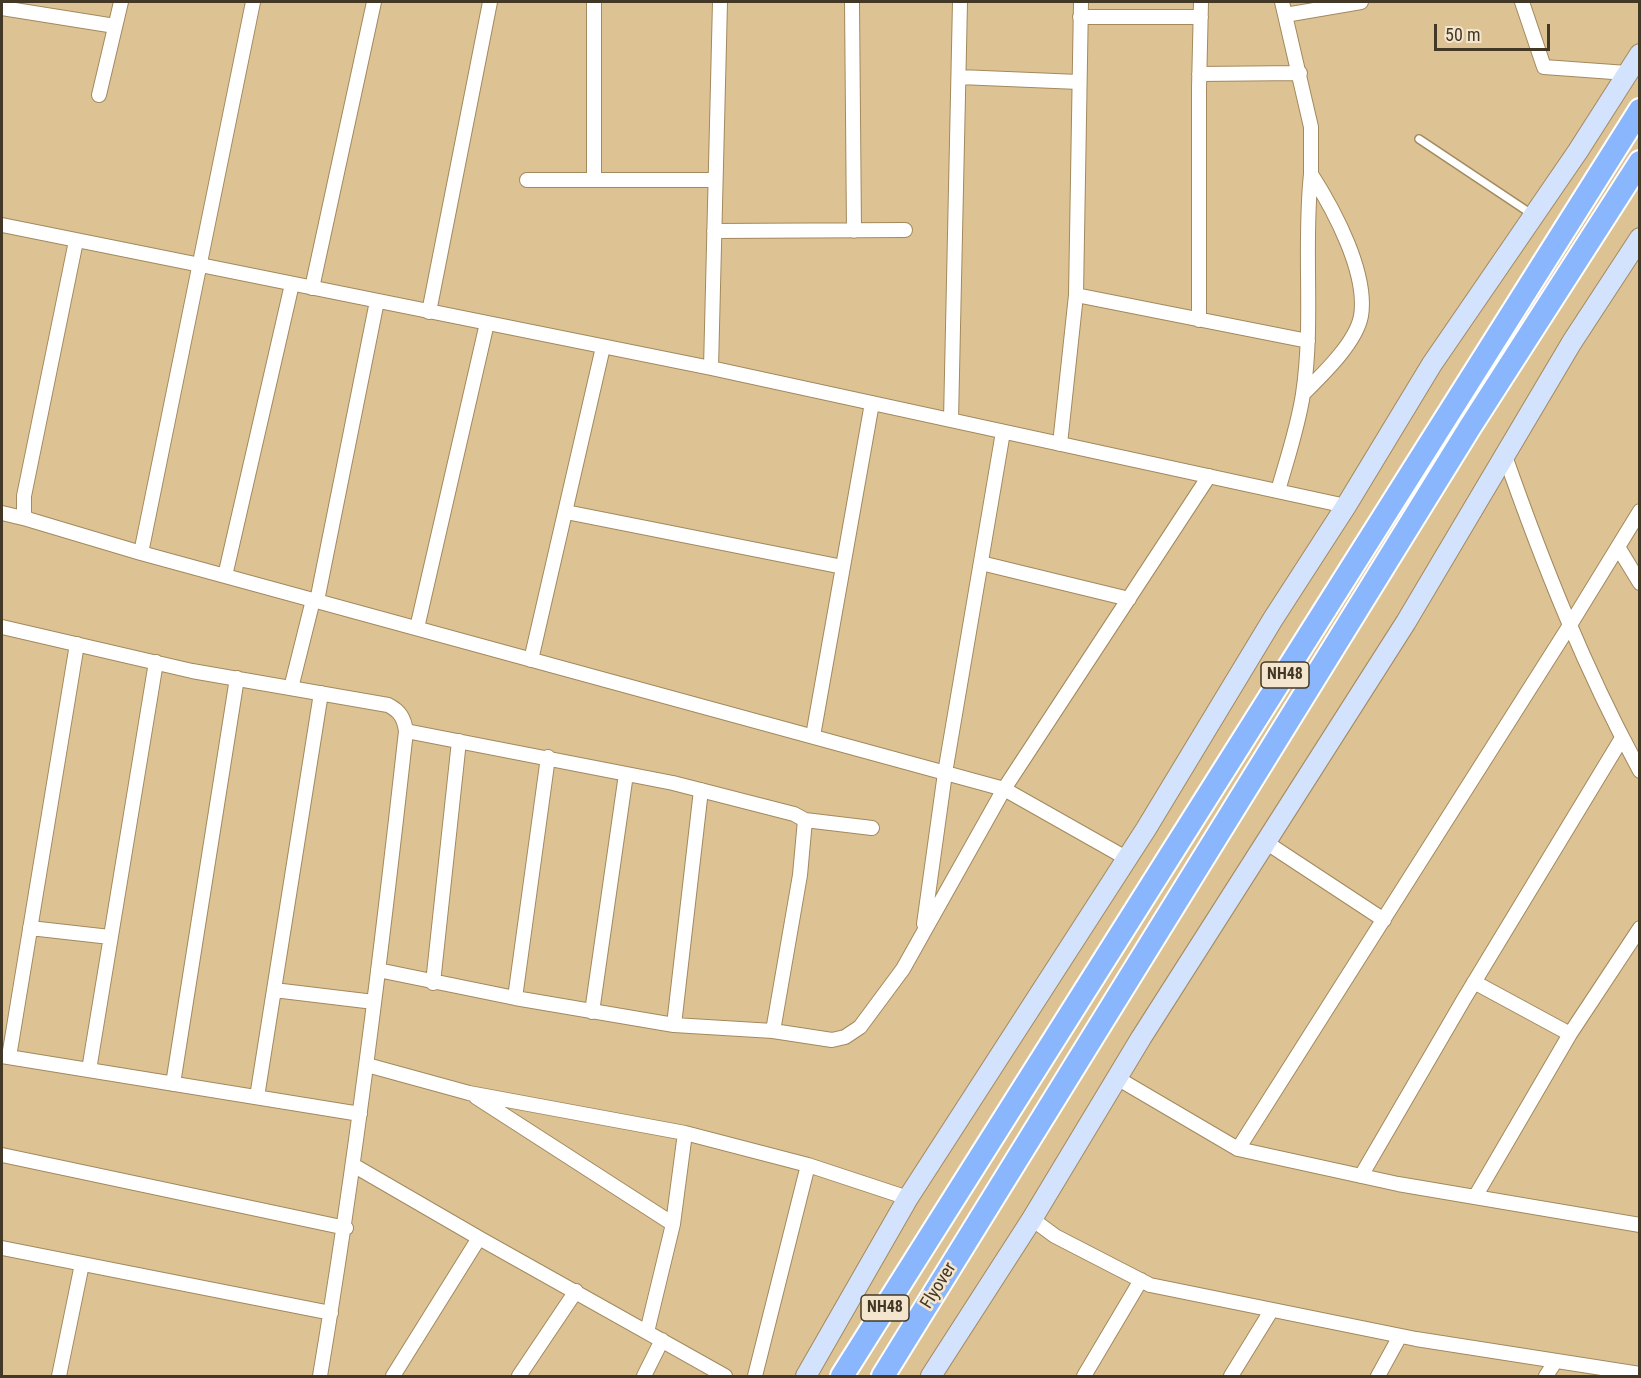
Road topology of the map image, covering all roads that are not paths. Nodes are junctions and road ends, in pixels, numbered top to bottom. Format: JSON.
{"nodes":[{"id":1,"x":122,"y":2,"type":"edge"},
{"id":2,"x":253,"y":2,"type":"edge"},
{"id":3,"x":374,"y":2,"type":"edge"},
{"id":4,"x":490,"y":2,"type":"edge"},
{"id":5,"x":594,"y":2,"type":"edge"},
{"id":6,"x":720,"y":2,"type":"edge"},
{"id":7,"x":852,"y":2,"type":"edge"},
{"id":8,"x":960,"y":2,"type":"edge"},
{"id":9,"x":1081,"y":2,"type":"edge"},
{"id":10,"x":1201,"y":2,"type":"edge"},
{"id":11,"x":1361,"y":2,"type":"edge"},
{"id":12,"x":1522,"y":2,"type":"edge"},
{"id":13,"x":2,"y":4,"type":"edge"},
{"id":14,"x":1283,"y":8,"type":"edge"},
{"id":15,"x":1080,"y":17,"type":"junction"},
{"id":16,"x":1201,"y":17,"type":"junction"},
{"id":17,"x":115,"y":26,"type":"junction"},
{"id":18,"x":1640,"y":54,"type":"edge"},
{"id":19,"x":1300,"y":73,"type":"junction"},
{"id":20,"x":1627,"y":73,"type":"junction"},
{"id":21,"x":1199,"y":74,"type":"junction"},
{"id":22,"x":959,"y":77,"type":"junction"},
{"id":23,"x":1079,"y":82,"type":"junction"},
{"id":24,"x":99,"y":95,"type":"dead end"},
{"id":25,"x":1640,"y":110,"type":"edge"},
{"id":26,"x":1419,"y":139,"type":"dead end"},
{"id":27,"x":1640,"y":162,"type":"edge"},
{"id":28,"x":1311,"y":174,"type":"junction"},
{"id":29,"x":527,"y":180,"type":"dead end"},
{"id":30,"x":594,"y":180,"type":"junction"},
{"id":31,"x":715,"y":180,"type":"junction"},
{"id":32,"x":1533,"y":215,"type":"junction"},
{"id":33,"x":2,"y":225,"type":"edge"},
{"id":34,"x":905,"y":230,"type":"dead end"},
{"id":35,"x":714,"y":231,"type":"junction"},
{"id":36,"x":854,"y":231,"type":"junction"},
{"id":37,"x":76,"y":240,"type":"junction"},
{"id":38,"x":1637,"y":246,"type":"edge"},
{"id":39,"x":199,"y":265,"type":"junction"},
{"id":40,"x":292,"y":284,"type":"junction"},
{"id":41,"x":312,"y":288,"type":"junction"},
{"id":42,"x":1076,"y":296,"type":"junction"},
{"id":43,"x":377,"y":301,"type":"junction"},
{"id":44,"x":429,"y":312,"type":"junction"},
{"id":45,"x":1199,"y":321,"type":"junction"},
{"id":46,"x":487,"y":323,"type":"junction"},
{"id":47,"x":1308,"y":341,"type":"junction"},
{"id":48,"x":603,"y":346,"type":"junction"},
{"id":49,"x":711,"y":368,"type":"junction"},
{"id":50,"x":1303,"y":394,"type":"junction"},
{"id":51,"x":872,"y":403,"type":"junction"},
{"id":52,"x":951,"y":420,"type":"junction"},
{"id":53,"x":1003,"y":432,"type":"junction"},
{"id":54,"x":1060,"y":444,"type":"junction"},
{"id":55,"x":1505,"y":456,"type":"junction"},
{"id":56,"x":1209,"y":476,"type":"junction"},
{"id":57,"x":1278,"y":491,"type":"junction"},
{"id":58,"x":1346,"y":506,"type":"junction"},
{"id":59,"x":1640,"y":511,"type":"edge"},
{"id":60,"x":566,"y":512,"type":"junction"},
{"id":61,"x":2,"y":513,"type":"edge"},
{"id":62,"x":27,"y":519,"type":"junction"},
{"id":63,"x":1618,"y":547,"type":"junction"},
{"id":64,"x":141,"y":553,"type":"junction"},
{"id":65,"x":981,"y":564,"type":"junction"},
{"id":66,"x":843,"y":567,"type":"junction"},
{"id":67,"x":225,"y":576,"type":"junction"},
{"id":68,"x":1640,"y":583,"type":"edge"},
{"id":69,"x":1128,"y":599,"type":"junction"},
{"id":70,"x":315,"y":601,"type":"junction"},
{"id":71,"x":1570,"y":625,"type":"junction"},
{"id":72,"x":2,"y":627,"type":"edge"},
{"id":73,"x":417,"y":628,"type":"junction"},
{"id":74,"x":77,"y":644,"type":"junction"},
{"id":75,"x":531,"y":660,"type":"junction"},
{"id":76,"x":156,"y":662,"type":"junction"},
{"id":77,"x":237,"y":678,"type":"junction"},
{"id":78,"x":291,"y":688,"type":"junction"},
{"id":79,"x":321,"y":693,"type":"junction"},
{"id":80,"x":406,"y":731,"type":"junction"},
{"id":81,"x":813,"y":736,"type":"junction"},
{"id":82,"x":1622,"y":738,"type":"junction"},
{"id":83,"x":459,"y":741,"type":"junction"},
{"id":84,"x":548,"y":758,"type":"junction"},
{"id":85,"x":1640,"y":771,"type":"edge"},
{"id":86,"x":945,"y":772,"type":"junction"},
{"id":87,"x":627,"y":774,"type":"junction"},
{"id":88,"x":1004,"y":789,"type":"junction"},
{"id":89,"x":701,"y":790,"type":"junction"},
{"id":90,"x":805,"y":820,"type":"junction"},
{"id":91,"x":872,"y":828,"type":"dead end"},
{"id":92,"x":1267,"y":843,"type":"junction"},
{"id":93,"x":1126,"y":858,"type":"junction"},
{"id":94,"x":1384,"y":920,"type":"junction"},
{"id":95,"x":30,"y":928,"type":"junction"},
{"id":96,"x":1640,"y":928,"type":"edge"},
{"id":97,"x":923,"y":933,"type":"junction"},
{"id":98,"x":111,"y":937,"type":"junction"},
{"id":99,"x":378,"y":970,"type":"junction"},
{"id":100,"x":1474,"y":982,"type":"junction"},
{"id":101,"x":433,"y":983,"type":"junction"},
{"id":102,"x":274,"y":990,"type":"junction"},
{"id":103,"x":515,"y":998,"type":"junction"},
{"id":104,"x":374,"y":1002,"type":"junction"},
{"id":105,"x":592,"y":1012,"type":"junction"},
{"id":106,"x":674,"y":1025,"type":"junction"},
{"id":107,"x":773,"y":1031,"type":"junction"},
{"id":108,"x":1570,"y":1034,"type":"junction"},
{"id":109,"x":5,"y":1056,"type":"edge"},
{"id":110,"x":367,"y":1065,"type":"junction"},
{"id":111,"x":88,"y":1070,"type":"junction"},
{"id":112,"x":1117,"y":1078,"type":"junction"},
{"id":113,"x":173,"y":1083,"type":"junction"},
{"id":114,"x":469,"y":1093,"type":"junction"},
{"id":115,"x":257,"y":1097,"type":"junction"},
{"id":116,"x":360,"y":1114,"type":"junction"},
{"id":117,"x":685,"y":1133,"type":"junction"},
{"id":118,"x":1238,"y":1149,"type":"junction"},
{"id":119,"x":2,"y":1155,"type":"edge"},
{"id":120,"x":353,"y":1165,"type":"junction"},
{"id":121,"x":808,"y":1165,"type":"junction"},
{"id":122,"x":1361,"y":1176,"type":"junction"},
{"id":123,"x":1475,"y":1197,"type":"junction"},
{"id":124,"x":908,"y":1198,"type":"junction"},
{"id":125,"x":1032,"y":1220,"type":"junction"},
{"id":126,"x":673,"y":1224,"type":"junction"},
{"id":127,"x":1640,"y":1225,"type":"edge"},
{"id":128,"x":346,"y":1228,"type":"junction"},
{"id":129,"x":479,"y":1238,"type":"junction"},
{"id":130,"x":2,"y":1248,"type":"edge"},
{"id":131,"x":82,"y":1264,"type":"junction"},
{"id":132,"x":1141,"y":1280,"type":"junction"},
{"id":133,"x":576,"y":1291,"type":"junction"},
{"id":134,"x":1271,"y":1311,"type":"junction"},
{"id":135,"x":331,"y":1313,"type":"junction"},
{"id":136,"x":647,"y":1332,"type":"junction"},
{"id":137,"x":1400,"y":1336,"type":"junction"},
{"id":138,"x":662,"y":1340,"type":"junction"},
{"id":139,"x":1555,"y":1362,"type":"junction"},
{"id":140,"x":1640,"y":1374,"type":"edge"},
{"id":141,"x":59,"y":1377,"type":"edge"},
{"id":142,"x":320,"y":1377,"type":"edge"},
{"id":143,"x":393,"y":1377,"type":"edge"},
{"id":144,"x":519,"y":1377,"type":"edge"},
{"id":145,"x":644,"y":1377,"type":"edge"},
{"id":146,"x":725,"y":1377,"type":"edge"},
{"id":147,"x":755,"y":1377,"type":"edge"},
{"id":148,"x":806,"y":1377,"type":"edge"},
{"id":149,"x":842,"y":1377,"type":"edge"},
{"id":150,"x":883,"y":1377,"type":"edge"},
{"id":151,"x":931,"y":1377,"type":"edge"},
{"id":152,"x":1084,"y":1377,"type":"edge"},
{"id":153,"x":1231,"y":1377,"type":"edge"},
{"id":154,"x":1378,"y":1377,"type":"edge"},
{"id":155,"x":1546,"y":1377,"type":"edge"}],
"edges":[{"from":1,"to":17,"type":"street"},
{"from":2,"to":39,"type":"street"},
{"from":3,"to":41,"type":"street"},
{"from":4,"to":44,"type":"street"},
{"from":5,"to":30,"type":"street"},
{"from":6,"to":31,"type":"street"},
{"from":7,"to":36,"type":"street"},
{"from":8,"to":22,"type":"street"},
{"from":9,"to":15,"type":"street"},
{"from":10,"to":16,"type":"street"},
{"from":11,"to":14,"type":"street"},
{"from":12,"to":20,"type":"street"},
{"from":13,"to":17,"type":"street"},
{"from":14,"to":19,"type":"street"},
{"from":15,"to":16,"type":"street"},
{"from":15,"to":23,"type":"street"},
{"from":16,"to":21,"type":"street"},
{"from":17,"to":24,"type":"street"},
{"from":18,"to":20,"type":"main road"},
{"from":19,"to":21,"type":"street"},
{"from":19,"to":28,"type":"street"},
{"from":20,"to":32,"type":"main road"},
{"from":21,"to":45,"type":"street"},
{"from":22,"to":23,"type":"street"},
{"from":22,"to":52,"type":"street"},
{"from":23,"to":42,"type":"street"},
{"from":25,"to":149,"type":"highway","name":"Flyover","number":"NH48"},
{"from":26,"to":32,"type":"lane"},
{"from":27,"to":150,"type":"highway","name":"Flyover","number":"NH48"},
{"from":28,"to":47,"type":"street"},
{"from":28,"to":50,"type":"street"},
{"from":29,"to":30,"type":"street"},
{"from":30,"to":31,"type":"street"},
{"from":31,"to":35,"type":"street"},
{"from":32,"to":58,"type":"main road"},
{"from":33,"to":37,"type":"street"},
{"from":34,"to":36,"type":"street"},
{"from":35,"to":36,"type":"street"},
{"from":35,"to":49,"type":"street"},
{"from":37,"to":39,"type":"street"},
{"from":37,"to":62,"type":"street"},
{"from":38,"to":55,"type":"main road"},
{"from":39,"to":40,"type":"street"},
{"from":39,"to":64,"type":"street"},
{"from":40,"to":41,"type":"street"},
{"from":40,"to":67,"type":"street"},
{"from":41,"to":43,"type":"street"},
{"from":42,"to":45,"type":"street"},
{"from":42,"to":54,"type":"street"},
{"from":43,"to":44,"type":"street"},
{"from":43,"to":70,"type":"street"},
{"from":44,"to":46,"type":"street"},
{"from":45,"to":47,"type":"street"},
{"from":46,"to":48,"type":"street"},
{"from":46,"to":73,"type":"street"},
{"from":47,"to":50,"type":"street"},
{"from":48,"to":49,"type":"street"},
{"from":48,"to":60,"type":"street"},
{"from":49,"to":51,"type":"street"},
{"from":50,"to":57,"type":"street"},
{"from":51,"to":52,"type":"street"},
{"from":51,"to":66,"type":"street"},
{"from":52,"to":53,"type":"street"},
{"from":53,"to":54,"type":"street"},
{"from":53,"to":65,"type":"street"},
{"from":54,"to":56,"type":"street"},
{"from":55,"to":71,"type":"street"},
{"from":55,"to":92,"type":"main road"},
{"from":56,"to":57,"type":"street"},
{"from":56,"to":69,"type":"street"},
{"from":57,"to":58,"type":"street"},
{"from":58,"to":93,"type":"main road"},
{"from":59,"to":63,"type":"street"},
{"from":60,"to":66,"type":"street"},
{"from":60,"to":75,"type":"street"},
{"from":61,"to":62,"type":"street"},
{"from":62,"to":64,"type":"street"},
{"from":63,"to":68,"type":"street"},
{"from":63,"to":71,"type":"street"},
{"from":64,"to":67,"type":"street"},
{"from":65,"to":69,"type":"street"},
{"from":65,"to":86,"type":"street"},
{"from":66,"to":81,"type":"street"},
{"from":67,"to":70,"type":"street"},
{"from":69,"to":88,"type":"street"},
{"from":70,"to":73,"type":"street"},
{"from":70,"to":78,"type":"street"},
{"from":71,"to":82,"type":"street"},
{"from":71,"to":94,"type":"street"},
{"from":72,"to":74,"type":"street"},
{"from":73,"to":75,"type":"street"},
{"from":74,"to":76,"type":"street"},
{"from":74,"to":95,"type":"street"},
{"from":75,"to":81,"type":"street"},
{"from":76,"to":77,"type":"street"},
{"from":76,"to":98,"type":"street"},
{"from":77,"to":78,"type":"street"},
{"from":77,"to":113,"type":"street"},
{"from":78,"to":79,"type":"street"},
{"from":79,"to":80,"type":"street"},
{"from":79,"to":102,"type":"street"},
{"from":80,"to":83,"type":"street"},
{"from":80,"to":99,"type":"street"},
{"from":81,"to":86,"type":"street"},
{"from":82,"to":85,"type":"street"},
{"from":82,"to":100,"type":"street"},
{"from":83,"to":84,"type":"street"},
{"from":83,"to":101,"type":"street"},
{"from":84,"to":87,"type":"street"},
{"from":84,"to":103,"type":"street"},
{"from":86,"to":88,"type":"street"},
{"from":86,"to":97,"type":"street"},
{"from":87,"to":89,"type":"street"},
{"from":87,"to":105,"type":"street"},
{"from":88,"to":93,"type":"street"},
{"from":88,"to":97,"type":"street"},
{"from":89,"to":90,"type":"street"},
{"from":89,"to":106,"type":"street"},
{"from":90,"to":91,"type":"street"},
{"from":90,"to":107,"type":"street"},
{"from":92,"to":94,"type":"street"},
{"from":92,"to":112,"type":"main road"},
{"from":93,"to":124,"type":"main road"},
{"from":94,"to":118,"type":"street"},
{"from":95,"to":98,"type":"street"},
{"from":95,"to":109,"type":"street"},
{"from":96,"to":108,"type":"street"},
{"from":97,"to":107,"type":"street"},
{"from":98,"to":111,"type":"street"},
{"from":99,"to":101,"type":"street"},
{"from":99,"to":104,"type":"street"},
{"from":100,"to":108,"type":"street"},
{"from":100,"to":122,"type":"street"},
{"from":101,"to":103,"type":"street"},
{"from":102,"to":104,"type":"street"},
{"from":102,"to":115,"type":"street"},
{"from":103,"to":105,"type":"street"},
{"from":104,"to":110,"type":"street"},
{"from":105,"to":106,"type":"street"},
{"from":106,"to":107,"type":"street"},
{"from":108,"to":123,"type":"street"},
{"from":109,"to":111,"type":"street"},
{"from":110,"to":114,"type":"street"},
{"from":110,"to":116,"type":"street"},
{"from":111,"to":113,"type":"street"},
{"from":112,"to":118,"type":"street"},
{"from":112,"to":125,"type":"main road"},
{"from":113,"to":115,"type":"street"},
{"from":114,"to":117,"type":"street"},
{"from":114,"to":126,"type":"street"},
{"from":115,"to":116,"type":"street"},
{"from":116,"to":120,"type":"street"},
{"from":117,"to":121,"type":"street"},
{"from":117,"to":126,"type":"street"},
{"from":118,"to":122,"type":"street"},
{"from":119,"to":128,"type":"street"},
{"from":120,"to":128,"type":"street"},
{"from":120,"to":129,"type":"street"},
{"from":121,"to":124,"type":"street"},
{"from":121,"to":147,"type":"street"},
{"from":122,"to":123,"type":"street"},
{"from":123,"to":127,"type":"street"},
{"from":124,"to":148,"type":"main road"},
{"from":125,"to":132,"type":"street"},
{"from":125,"to":151,"type":"main road"},
{"from":126,"to":136,"type":"street"},
{"from":128,"to":135,"type":"street"},
{"from":129,"to":133,"type":"street"},
{"from":129,"to":143,"type":"street"},
{"from":130,"to":131,"type":"street"},
{"from":131,"to":135,"type":"street"},
{"from":131,"to":141,"type":"street"},
{"from":132,"to":134,"type":"street"},
{"from":132,"to":152,"type":"street"},
{"from":133,"to":136,"type":"street"},
{"from":133,"to":144,"type":"street"},
{"from":134,"to":137,"type":"street"},
{"from":134,"to":153,"type":"street"},
{"from":135,"to":142,"type":"street"},
{"from":136,"to":138,"type":"street"},
{"from":137,"to":139,"type":"street"},
{"from":137,"to":154,"type":"street"},
{"from":138,"to":145,"type":"street"},
{"from":138,"to":146,"type":"street"},
{"from":139,"to":140,"type":"street"},
{"from":139,"to":155,"type":"street"}]}
